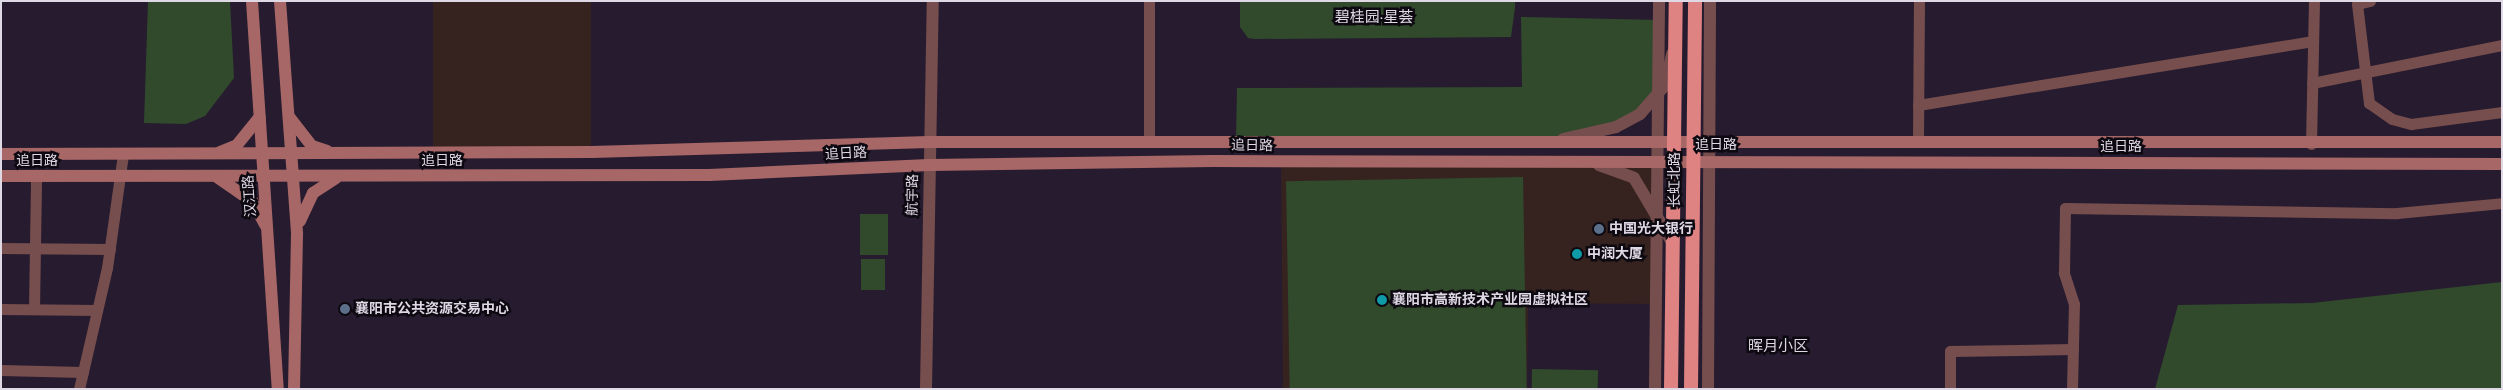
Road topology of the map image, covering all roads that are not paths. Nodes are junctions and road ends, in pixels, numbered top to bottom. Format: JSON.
{"nodes":[{"id":1,"x":252,"y":1,"type":"edge"},
{"id":2,"x":280,"y":1,"type":"edge"},
{"id":3,"x":933,"y":1,"type":"edge"},
{"id":4,"x":1149,"y":1,"type":"edge"},
{"id":5,"x":1659,"y":1,"type":"edge"},
{"id":6,"x":1676,"y":1,"type":"edge"},
{"id":7,"x":1696,"y":1,"type":"edge"},
{"id":8,"x":1710,"y":1,"type":"edge"},
{"id":9,"x":1919,"y":1,"type":"edge"},
{"id":10,"x":2314,"y":1,"type":"edge"},
{"id":11,"x":2370,"y":1,"type":"edge"},
{"id":12,"x":2313,"y":41,"type":"junction"},
{"id":13,"x":1675,"y":42,"type":"junction"},
{"id":14,"x":2502,"y":45,"type":"edge"},
{"id":15,"x":2367,"y":72,"type":"junction"},
{"id":16,"x":2312,"y":83,"type":"junction"},
{"id":17,"x":1657,"y":97,"type":"junction"},
{"id":18,"x":1918,"y":105,"type":"junction"},
{"id":19,"x":2502,"y":112,"type":"edge"},
{"id":20,"x":289,"y":116,"type":"junction"},
{"id":21,"x":260,"y":117,"type":"junction"},
{"id":22,"x":1562,"y":139,"type":"junction"},
{"id":23,"x":1656,"y":139,"type":"junction"},
{"id":24,"x":1673,"y":139,"type":"junction"},
{"id":25,"x":1691,"y":140,"type":"junction"},
{"id":26,"x":1710,"y":140,"type":"junction"},
{"id":27,"x":1149,"y":141,"type":"junction"},
{"id":28,"x":1918,"y":141,"type":"junction"},
{"id":29,"x":929,"y":142,"type":"junction"},
{"id":30,"x":2502,"y":142,"type":"edge"},
{"id":31,"x":2311,"y":144,"type":"junction"},
{"id":32,"x":1,"y":154,"type":"edge"},
{"id":33,"x":123,"y":154,"type":"junction"},
{"id":34,"x":214,"y":154,"type":"junction"},
{"id":35,"x":262,"y":154,"type":"junction"},
{"id":36,"x":291,"y":154,"type":"junction"},
{"id":37,"x":334,"y":154,"type":"junction"},
{"id":38,"x":1567,"y":160,"type":"junction"},
{"id":39,"x":1655,"y":160,"type":"junction"},
{"id":40,"x":1673,"y":160,"type":"junction"},
{"id":41,"x":1690,"y":160,"type":"junction"},
{"id":42,"x":1710,"y":160,"type":"junction"},
{"id":43,"x":2502,"y":164,"type":"edge"},
{"id":44,"x":929,"y":165,"type":"junction"},
{"id":45,"x":1,"y":176,"type":"edge"},
{"id":46,"x":36,"y":176,"type":"junction"},
{"id":47,"x":120,"y":176,"type":"junction"},
{"id":48,"x":214,"y":176,"type":"junction"},
{"id":49,"x":264,"y":176,"type":"junction"},
{"id":50,"x":293,"y":176,"type":"junction"},
{"id":51,"x":339,"y":176,"type":"junction"},
{"id":52,"x":2502,"y":203,"type":"edge"},
{"id":53,"x":1655,"y":209,"type":"junction"},
{"id":54,"x":268,"y":230,"type":"junction"},
{"id":55,"x":297,"y":234,"type":"junction"},
{"id":56,"x":1672,"y":242,"type":"junction"},
{"id":57,"x":1,"y":248,"type":"edge"},
{"id":58,"x":35,"y":248,"type":"junction"},
{"id":59,"x":110,"y":249,"type":"junction"},
{"id":60,"x":1,"y":309,"type":"edge"},
{"id":61,"x":34,"y":309,"type":"junction"},
{"id":62,"x":97,"y":310,"type":"junction"},
{"id":63,"x":2073,"y":349,"type":"junction"},
{"id":64,"x":1,"y":370,"type":"edge"},
{"id":65,"x":83,"y":372,"type":"junction"},
{"id":66,"x":79,"y":389,"type":"edge"},
{"id":67,"x":278,"y":389,"type":"edge"},
{"id":68,"x":294,"y":389,"type":"edge"},
{"id":69,"x":926,"y":389,"type":"edge"},
{"id":70,"x":1654,"y":389,"type":"edge"},
{"id":71,"x":1671,"y":389,"type":"edge"},
{"id":72,"x":1692,"y":389,"type":"edge"},
{"id":73,"x":1708,"y":389,"type":"edge"},
{"id":74,"x":1950,"y":389,"type":"edge"},
{"id":75,"x":2072,"y":389,"type":"edge"}],
"edges":[{"from":1,"to":21,"type":"main road","name":"汉江路"},
{"from":2,"to":20,"type":"main road"},
{"from":3,"to":29,"type":"street","name":"航宇路"},
{"from":4,"to":27,"type":"street"},
{"from":5,"to":17,"type":"street"},
{"from":6,"to":13,"type":"highway","name":"长虹北路"},
{"from":7,"to":25,"type":"highway","name":"长虹北路"},
{"from":8,"to":26,"type":"street"},
{"from":9,"to":18,"type":"street"},
{"from":10,"to":12,"type":"street"},
{"from":11,"to":15,"type":"street"},
{"from":12,"to":16,"type":"street"},
{"from":12,"to":18,"type":"street"},
{"from":13,"to":17,"type":"street"},
{"from":13,"to":24,"type":"highway","name":"长虹北路"},
{"from":14,"to":15,"type":"street"},
{"from":15,"to":16,"type":"street"},
{"from":15,"to":19,"type":"street"},
{"from":16,"to":31,"type":"street"},
{"from":17,"to":22,"type":"street"},
{"from":17,"to":23,"type":"street"},
{"from":18,"to":28,"type":"street"},
{"from":20,"to":36,"type":"main road"},
{"from":20,"to":37,"type":"main road"},
{"from":21,"to":34,"type":"main road"},
{"from":21,"to":35,"type":"main road","name":"汉江路"},
{"from":22,"to":23,"type":"main road","name":"追日路"},
{"from":22,"to":27,"type":"main road","name":"追日路"},
{"from":23,"to":24,"type":"main road","name":"追日路"},
{"from":23,"to":39,"type":"street"},
{"from":24,"to":25,"type":"main road","name":"追日路"},
{"from":24,"to":40,"type":"highway","name":"长虹北路"},
{"from":25,"to":26,"type":"main road","name":"追日路"},
{"from":25,"to":41,"type":"highway","name":"长虹北路"},
{"from":26,"to":28,"type":"main road","name":"追日路"},
{"from":26,"to":42,"type":"street"},
{"from":27,"to":29,"type":"main road","name":"追日路"},
{"from":28,"to":31,"type":"main road","name":"追日路"},
{"from":29,"to":37,"type":"main road","name":"追日路"},
{"from":29,"to":44,"type":"street","name":"航宇路"},
{"from":30,"to":31,"type":"main road","name":"追日路"},
{"from":32,"to":33,"type":"main road","name":"追日路"},
{"from":33,"to":34,"type":"main road","name":"追日路"},
{"from":33,"to":47,"type":"street"},
{"from":34,"to":35,"type":"main road","name":"追日路"},
{"from":35,"to":36,"type":"main road","name":"追日路"},
{"from":35,"to":49,"type":"main road","name":"汉江路"},
{"from":36,"to":37,"type":"main road","name":"追日路"},
{"from":36,"to":50,"type":"main road"},
{"from":38,"to":39,"type":"main road","name":"追日路"},
{"from":38,"to":44,"type":"main road","name":"追日路"},
{"from":38,"to":53,"type":"street"},
{"from":39,"to":40,"type":"main road","name":"追日路"},
{"from":39,"to":53,"type":"street"},
{"from":40,"to":41,"type":"main road","name":"追日路"},
{"from":40,"to":56,"type":"highway","name":"长虹北路"},
{"from":41,"to":42,"type":"main road","name":"追日路"},
{"from":41,"to":72,"type":"highway","name":"长虹北路"},
{"from":42,"to":43,"type":"main road","name":"追日路"},
{"from":42,"to":73,"type":"street"},
{"from":44,"to":51,"type":"main road","name":"追日路"},
{"from":44,"to":69,"type":"street","name":"航宇路"},
{"from":45,"to":46,"type":"main road","name":"追日路"},
{"from":46,"to":47,"type":"main road","name":"追日路"},
{"from":46,"to":58,"type":"street"},
{"from":47,"to":48,"type":"main road","name":"追日路"},
{"from":47,"to":59,"type":"street"},
{"from":48,"to":49,"type":"main road","name":"追日路"},
{"from":48,"to":54,"type":"main road"},
{"from":49,"to":50,"type":"main road","name":"追日路"},
{"from":49,"to":54,"type":"main road","name":"汉江路"},
{"from":50,"to":51,"type":"main road","name":"追日路"},
{"from":50,"to":55,"type":"main road"},
{"from":51,"to":55,"type":"main road"},
{"from":52,"to":63,"type":"street"},
{"from":53,"to":56,"type":"street"},
{"from":53,"to":70,"type":"street"},
{"from":54,"to":67,"type":"main road","name":"汉江路"},
{"from":55,"to":68,"type":"main road"},
{"from":56,"to":71,"type":"highway","name":"长虹北路"},
{"from":57,"to":58,"type":"street"},
{"from":58,"to":59,"type":"street"},
{"from":58,"to":61,"type":"street"},
{"from":59,"to":62,"type":"street"},
{"from":60,"to":61,"type":"street"},
{"from":61,"to":62,"type":"street"},
{"from":62,"to":65,"type":"street"},
{"from":63,"to":74,"type":"street"},
{"from":63,"to":75,"type":"street"},
{"from":64,"to":65,"type":"street"},
{"from":65,"to":66,"type":"street"}]}
